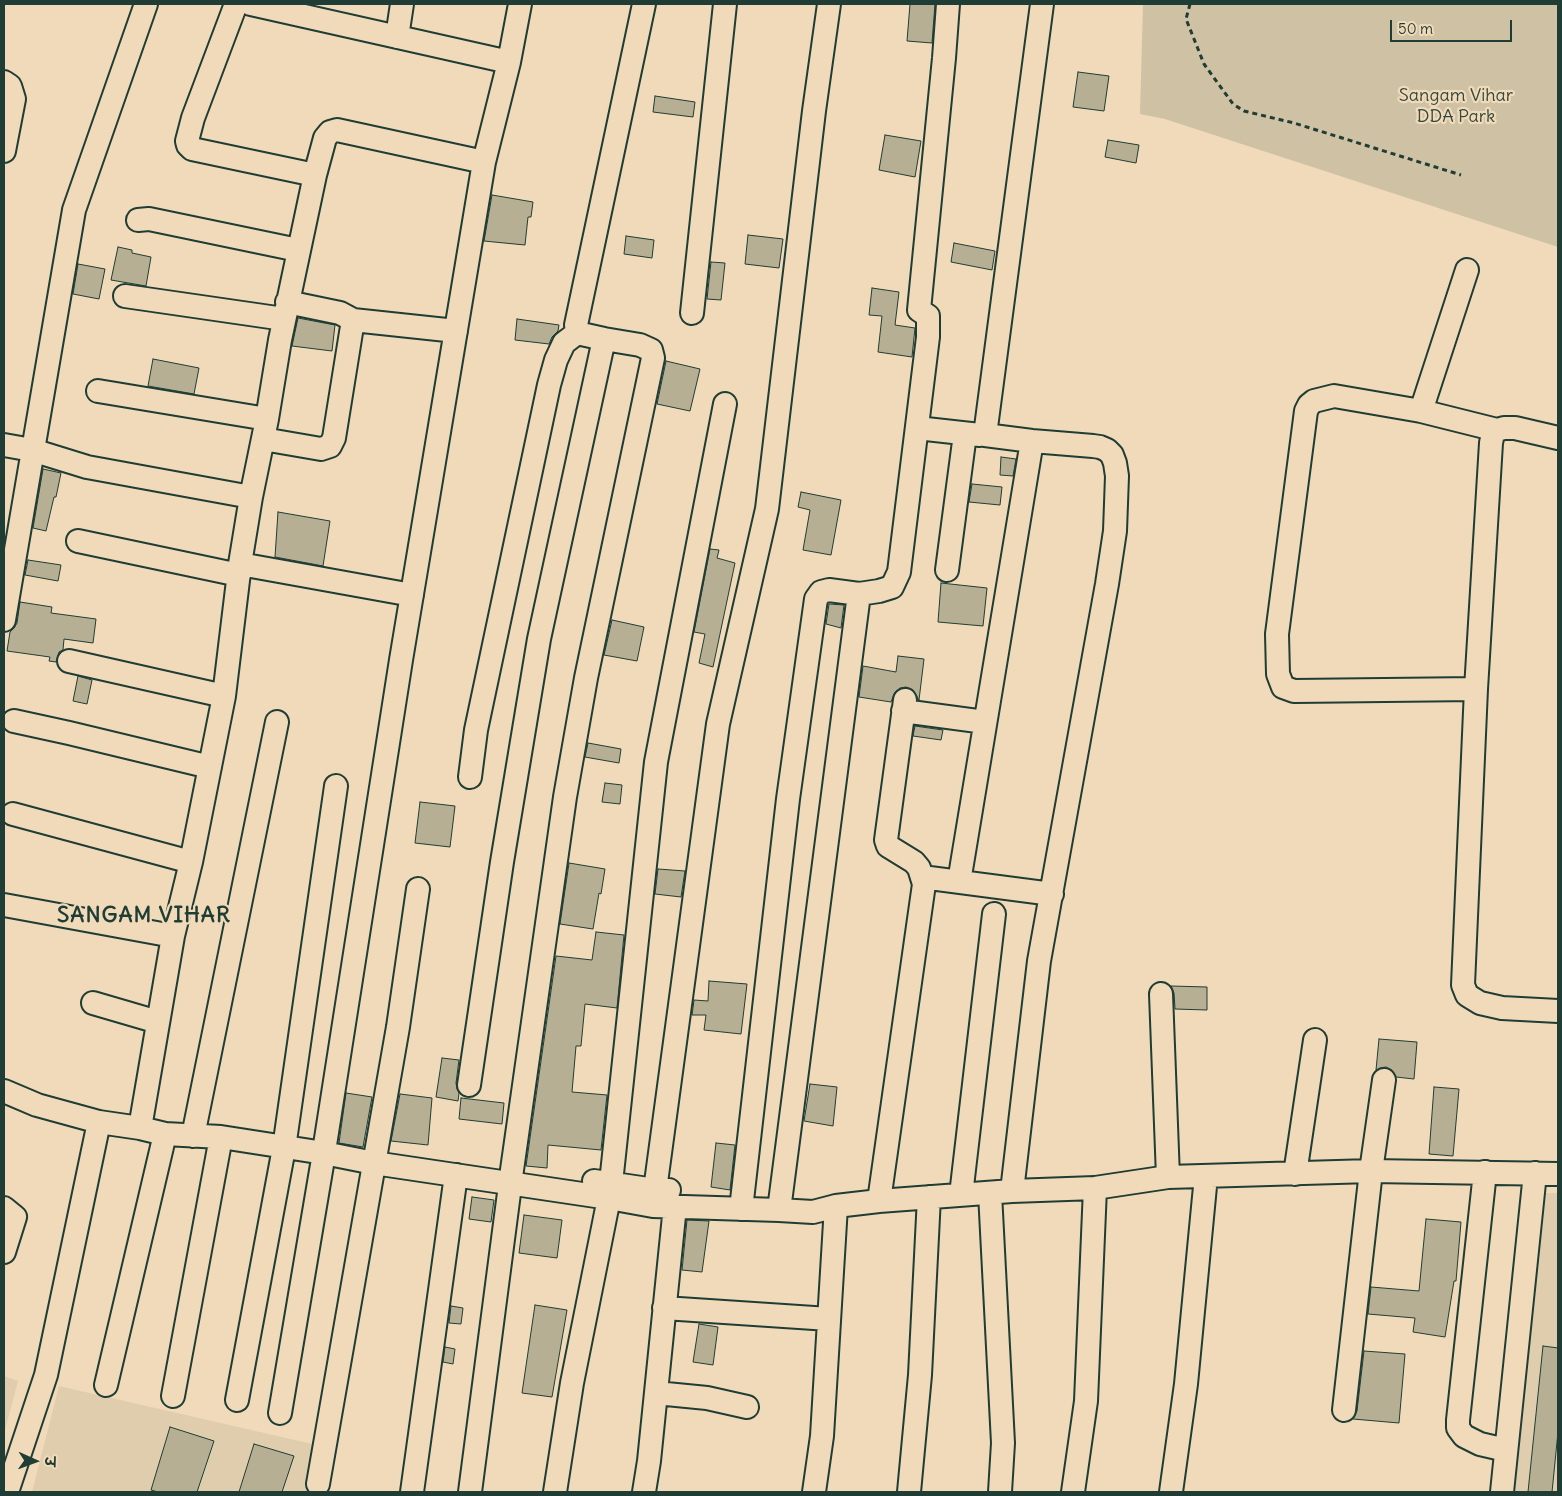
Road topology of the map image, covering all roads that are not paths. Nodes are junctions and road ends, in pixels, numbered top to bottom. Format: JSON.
{"nodes":[{"id":1,"x":146,"y":4,"type":"edge"},
{"id":2,"x":236,"y":4,"type":"edge"},
{"id":3,"x":251,"y":4,"type":"edge"},
{"id":4,"x":402,"y":4,"type":"edge"},
{"id":5,"x":520,"y":4,"type":"edge"},
{"id":6,"x":644,"y":4,"type":"edge"},
{"id":7,"x":725,"y":4,"type":"edge"},
{"id":8,"x":829,"y":4,"type":"edge"},
{"id":9,"x":948,"y":4,"type":"edge"},
{"id":10,"x":1042,"y":4,"type":"edge"},
{"id":11,"x":397,"y":37,"type":"junction"},
{"id":12,"x":508,"y":62,"type":"junction"},
{"id":13,"x":4,"y":82,"type":"edge"},
{"id":14,"x":4,"y":151,"type":"edge"},
{"id":15,"x":484,"y":162,"type":"junction"},
{"id":16,"x":315,"y":175,"type":"junction"},
{"id":17,"x":138,"y":220,"type":"dead end"},
{"id":18,"x":298,"y":250,"type":"junction"},
{"id":19,"x":1466,"y":270,"type":"dead end"},
{"id":20,"x":125,"y":296,"type":"dead end"},
{"id":21,"x":286,"y":310,"type":"junction"},
{"id":22,"x":692,"y":314,"type":"dead end"},
{"id":23,"x":353,"y":320,"type":"junction"},
{"id":24,"x":456,"y":331,"type":"junction"},
{"id":25,"x":576,"y":333,"type":"junction"},
{"id":26,"x":604,"y":339,"type":"junction"},
{"id":27,"x":98,"y":391,"type":"dead end"},
{"id":28,"x":725,"y":404,"type":"dead end"},
{"id":29,"x":1421,"y":411,"type":"junction"},
{"id":30,"x":917,"y":428,"type":"junction"},
{"id":31,"x":265,"y":429,"type":"junction"},
{"id":32,"x":1497,"y":430,"type":"junction"},
{"id":33,"x":975,"y":435,"type":"junction"},
{"id":34,"x":1558,"y":438,"type":"edge"},
{"id":35,"x":1032,"y":442,"type":"junction"},
{"id":36,"x":4,"y":446,"type":"edge"},
{"id":37,"x":32,"y":450,"type":"junction"},
{"id":38,"x":251,"y":497,"type":"junction"},
{"id":39,"x":78,"y":540,"type":"dead end"},
{"id":40,"x":239,"y":570,"type":"junction"},
{"id":41,"x":947,"y":570,"type":"dead end"},
{"id":42,"x":412,"y":594,"type":"junction"},
{"id":43,"x":859,"y":594,"type":"junction"},
{"id":44,"x":4,"y":620,"type":"edge"},
{"id":45,"x":70,"y":661,"type":"dead end"},
{"id":46,"x":1476,"y":689,"type":"junction"},
{"id":47,"x":224,"y":696,"type":"junction"},
{"id":48,"x":14,"y":721,"type":"dead end"},
{"id":49,"x":277,"y":722,"type":"dead end"},
{"id":50,"x":986,"y":722,"type":"junction"},
{"id":51,"x":210,"y":767,"type":"junction"},
{"id":52,"x":470,"y":777,"type":"dead end"},
{"id":53,"x":336,"y":786,"type":"dead end"},
{"id":54,"x":13,"y":814,"type":"dead end"},
{"id":55,"x":191,"y":862,"type":"junction"},
{"id":56,"x":922,"y":877,"type":"junction"},
{"id":57,"x":959,"y":882,"type":"junction"},
{"id":58,"x":418,"y":889,"type":"dead end"},
{"id":59,"x":1052,"y":894,"type":"junction"},
{"id":60,"x":4,"y":905,"type":"edge"},
{"id":61,"x":994,"y":914,"type":"dead end"},
{"id":62,"x":173,"y":936,"type":"junction"},
{"id":63,"x":1161,"y":994,"type":"dead end"},
{"id":64,"x":93,"y":1003,"type":"dead end"},
{"id":65,"x":1558,"y":1011,"type":"edge"},
{"id":66,"x":158,"y":1022,"type":"junction"},
{"id":67,"x":1315,"y":1040,"type":"dead end"},
{"id":68,"x":4,"y":1077,"type":"edge"},
{"id":69,"x":1384,"y":1080,"type":"dead end"},
{"id":70,"x":469,"y":1085,"type":"dead end"},
{"id":71,"x":4,"y":1091,"type":"edge"},
{"id":72,"x":99,"y":1122,"type":"junction"},
{"id":73,"x":141,"y":1122,"type":"junction"},
{"id":74,"x":194,"y":1130,"type":"junction"},
{"id":75,"x":165,"y":1134,"type":"junction"},
{"id":76,"x":221,"y":1137,"type":"junction"},
{"id":77,"x":285,"y":1142,"type":"junction"},
{"id":78,"x":324,"y":1149,"type":"junction"},
{"id":79,"x":375,"y":1158,"type":"junction"},
{"id":80,"x":1371,"y":1171,"type":"junction"},
{"id":81,"x":1485,"y":1172,"type":"junction"},
{"id":82,"x":1535,"y":1173,"type":"junction"},
{"id":83,"x":1295,"y":1174,"type":"junction"},
{"id":84,"x":1558,"y":1174,"type":"edge"},
{"id":85,"x":456,"y":1175,"type":"junction"},
{"id":86,"x":1206,"y":1176,"type":"junction"},
{"id":87,"x":511,"y":1177,"type":"junction"},
{"id":88,"x":1168,"y":1177,"type":"junction"},
{"id":89,"x":1095,"y":1188,"type":"junction"},
{"id":90,"x":610,"y":1190,"type":"junction"},
{"id":91,"x":655,"y":1190,"type":"junction"},
{"id":92,"x":1012,"y":1191,"type":"junction"},
{"id":93,"x":990,"y":1193,"type":"junction"},
{"id":94,"x":960,"y":1195,"type":"junction"},
{"id":95,"x":929,"y":1197,"type":"junction"},
{"id":96,"x":879,"y":1201,"type":"junction"},
{"id":97,"x":741,"y":1202,"type":"junction"},
{"id":98,"x":780,"y":1202,"type":"junction"},
{"id":99,"x":675,"y":1206,"type":"junction"},
{"id":100,"x":836,"y":1206,"type":"junction"},
{"id":101,"x":4,"y":1208,"type":"edge"},
{"id":102,"x":4,"y":1252,"type":"edge"},
{"id":103,"x":664,"y":1308,"type":"junction"},
{"id":104,"x":829,"y":1319,"type":"junction"},
{"id":105,"x":106,"y":1385,"type":"dead end"},
{"id":106,"x":656,"y":1392,"type":"junction"},
{"id":107,"x":173,"y":1396,"type":"dead end"},
{"id":108,"x":237,"y":1400,"type":"dead end"},
{"id":109,"x":747,"y":1407,"type":"dead end"},
{"id":110,"x":1344,"y":1410,"type":"dead end"},
{"id":111,"x":280,"y":1413,"type":"dead end"},
{"id":112,"x":1506,"y":1450,"type":"junction"},
{"id":113,"x":318,"y":1484,"type":"dead end"},
{"id":114,"x":7,"y":1492,"type":"edge"},
{"id":115,"x":412,"y":1492,"type":"edge"},
{"id":116,"x":470,"y":1492,"type":"edge"},
{"id":117,"x":555,"y":1492,"type":"edge"},
{"id":118,"x":644,"y":1492,"type":"edge"},
{"id":119,"x":814,"y":1492,"type":"edge"},
{"id":120,"x":909,"y":1492,"type":"edge"},
{"id":121,"x":1000,"y":1492,"type":"edge"},
{"id":122,"x":1073,"y":1492,"type":"edge"},
{"id":123,"x":1171,"y":1492,"type":"edge"},
{"id":124,"x":1502,"y":1492,"type":"edge"}],
"edges":[{"from":1,"to":37,"type":"street"},
{"from":2,"to":16,"type":"street"},
{"from":3,"to":11,"type":"street"},
{"from":4,"to":11,"type":"street"},
{"from":5,"to":12,"type":"street"},
{"from":6,"to":25,"type":"street"},
{"from":7,"to":22,"type":"street"},
{"from":8,"to":91,"type":"street"},
{"from":9,"to":30,"type":"street"},
{"from":10,"to":33,"type":"street"},
{"from":11,"to":12,"type":"street"},
{"from":12,"to":15,"type":"street"},
{"from":13,"to":14,"type":"street"},
{"from":15,"to":16,"type":"street"},
{"from":15,"to":24,"type":"street"},
{"from":16,"to":18,"type":"street"},
{"from":17,"to":18,"type":"street"},
{"from":18,"to":21,"type":"street"},
{"from":19,"to":29,"type":"street"},
{"from":20,"to":21,"type":"street"},
{"from":21,"to":23,"type":"street"},
{"from":21,"to":31,"type":"street"},
{"from":23,"to":24,"type":"street"},
{"from":23,"to":31,"type":"street"},
{"from":24,"to":42,"type":"street"},
{"from":25,"to":26,"type":"street"},
{"from":25,"to":52,"type":"street"},
{"from":26,"to":70,"type":"street"},
{"from":26,"to":87,"type":"street"},
{"from":27,"to":31,"type":"street"},
{"from":28,"to":90,"type":"street"},
{"from":29,"to":32,"type":"street"},
{"from":29,"to":46,"type":"street"},
{"from":30,"to":33,"type":"street"},
{"from":30,"to":43,"type":"street"},
{"from":31,"to":38,"type":"street"},
{"from":32,"to":34,"type":"street"},
{"from":32,"to":46,"type":"street"},
{"from":33,"to":35,"type":"street"},
{"from":33,"to":41,"type":"street"},
{"from":35,"to":50,"type":"street"},
{"from":35,"to":59,"type":"street"},
{"from":36,"to":37,"type":"street"},
{"from":37,"to":38,"type":"street"},
{"from":37,"to":44,"type":"street"},
{"from":38,"to":40,"type":"street"},
{"from":39,"to":40,"type":"street"},
{"from":40,"to":42,"type":"street"},
{"from":40,"to":47,"type":"street"},
{"from":42,"to":78,"type":"street"},
{"from":43,"to":97,"type":"street"},
{"from":43,"to":98,"type":"street"},
{"from":45,"to":47,"type":"street"},
{"from":46,"to":65,"type":"street"},
{"from":47,"to":51,"type":"street"},
{"from":48,"to":51,"type":"street"},
{"from":49,"to":74,"type":"street"},
{"from":50,"to":56,"type":"street"},
{"from":50,"to":57,"type":"street"},
{"from":51,"to":55,"type":"street"},
{"from":53,"to":77,"type":"street"},
{"from":54,"to":55,"type":"street"},
{"from":55,"to":62,"type":"street"},
{"from":56,"to":57,"type":"street"},
{"from":56,"to":96,"type":"street"},
{"from":57,"to":59,"type":"street"},
{"from":58,"to":79,"type":"street"},
{"from":59,"to":92,"type":"street"},
{"from":60,"to":62,"type":"street"},
{"from":61,"to":94,"type":"street"},
{"from":62,"to":66,"type":"street"},
{"from":63,"to":88,"type":"street"},
{"from":64,"to":66,"type":"street"},
{"from":66,"to":73,"type":"street"},
{"from":67,"to":83,"type":"street"},
{"from":68,"to":73,"type":"street"},
{"from":69,"to":80,"type":"street"},
{"from":71,"to":72,"type":"street"},
{"from":72,"to":73,"type":"street"},
{"from":72,"to":114,"type":"street"},
{"from":73,"to":74,"type":"street"},
{"from":73,"to":75,"type":"street"},
{"from":74,"to":75,"type":"street"},
{"from":74,"to":76,"type":"street"},
{"from":74,"to":77,"type":"street"},
{"from":75,"to":105,"type":"street"},
{"from":76,"to":77,"type":"street"},
{"from":76,"to":107,"type":"street"},
{"from":77,"to":78,"type":"street"},
{"from":77,"to":108,"type":"street"},
{"from":78,"to":79,"type":"street"},
{"from":78,"to":111,"type":"street"},
{"from":79,"to":85,"type":"street"},
{"from":79,"to":87,"type":"street"},
{"from":79,"to":113,"type":"street"},
{"from":80,"to":81,"type":"street"},
{"from":80,"to":83,"type":"street"},
{"from":80,"to":110,"type":"street"},
{"from":81,"to":82,"type":"street"},
{"from":81,"to":112,"type":"street"},
{"from":82,"to":84,"type":"street"},
{"from":82,"to":112,"type":"street"},
{"from":83,"to":86,"type":"street"},
{"from":85,"to":87,"type":"street"},
{"from":85,"to":115,"type":"street"},
{"from":86,"to":88,"type":"street"},
{"from":86,"to":123,"type":"street"},
{"from":87,"to":90,"type":"street"},
{"from":87,"to":116,"type":"street"},
{"from":88,"to":89,"type":"street"},
{"from":89,"to":92,"type":"street"},
{"from":89,"to":122,"type":"street"},
{"from":90,"to":91,"type":"street"},
{"from":90,"to":99,"type":"street"},
{"from":90,"to":117,"type":"street"},
{"from":91,"to":97,"type":"street"},
{"from":92,"to":93,"type":"street"},
{"from":93,"to":94,"type":"street"},
{"from":93,"to":121,"type":"street"},
{"from":94,"to":95,"type":"street"},
{"from":95,"to":96,"type":"street"},
{"from":95,"to":120,"type":"street"},
{"from":96,"to":100,"type":"street"},
{"from":97,"to":98,"type":"street"},
{"from":97,"to":99,"type":"street"},
{"from":98,"to":100,"type":"street"},
{"from":99,"to":103,"type":"street"},
{"from":100,"to":104,"type":"street"},
{"from":101,"to":102,"type":"street"},
{"from":103,"to":104,"type":"street"},
{"from":103,"to":106,"type":"street"},
{"from":104,"to":119,"type":"street"},
{"from":106,"to":109,"type":"street"},
{"from":106,"to":118,"type":"street"},
{"from":112,"to":124,"type":"street"}]}
